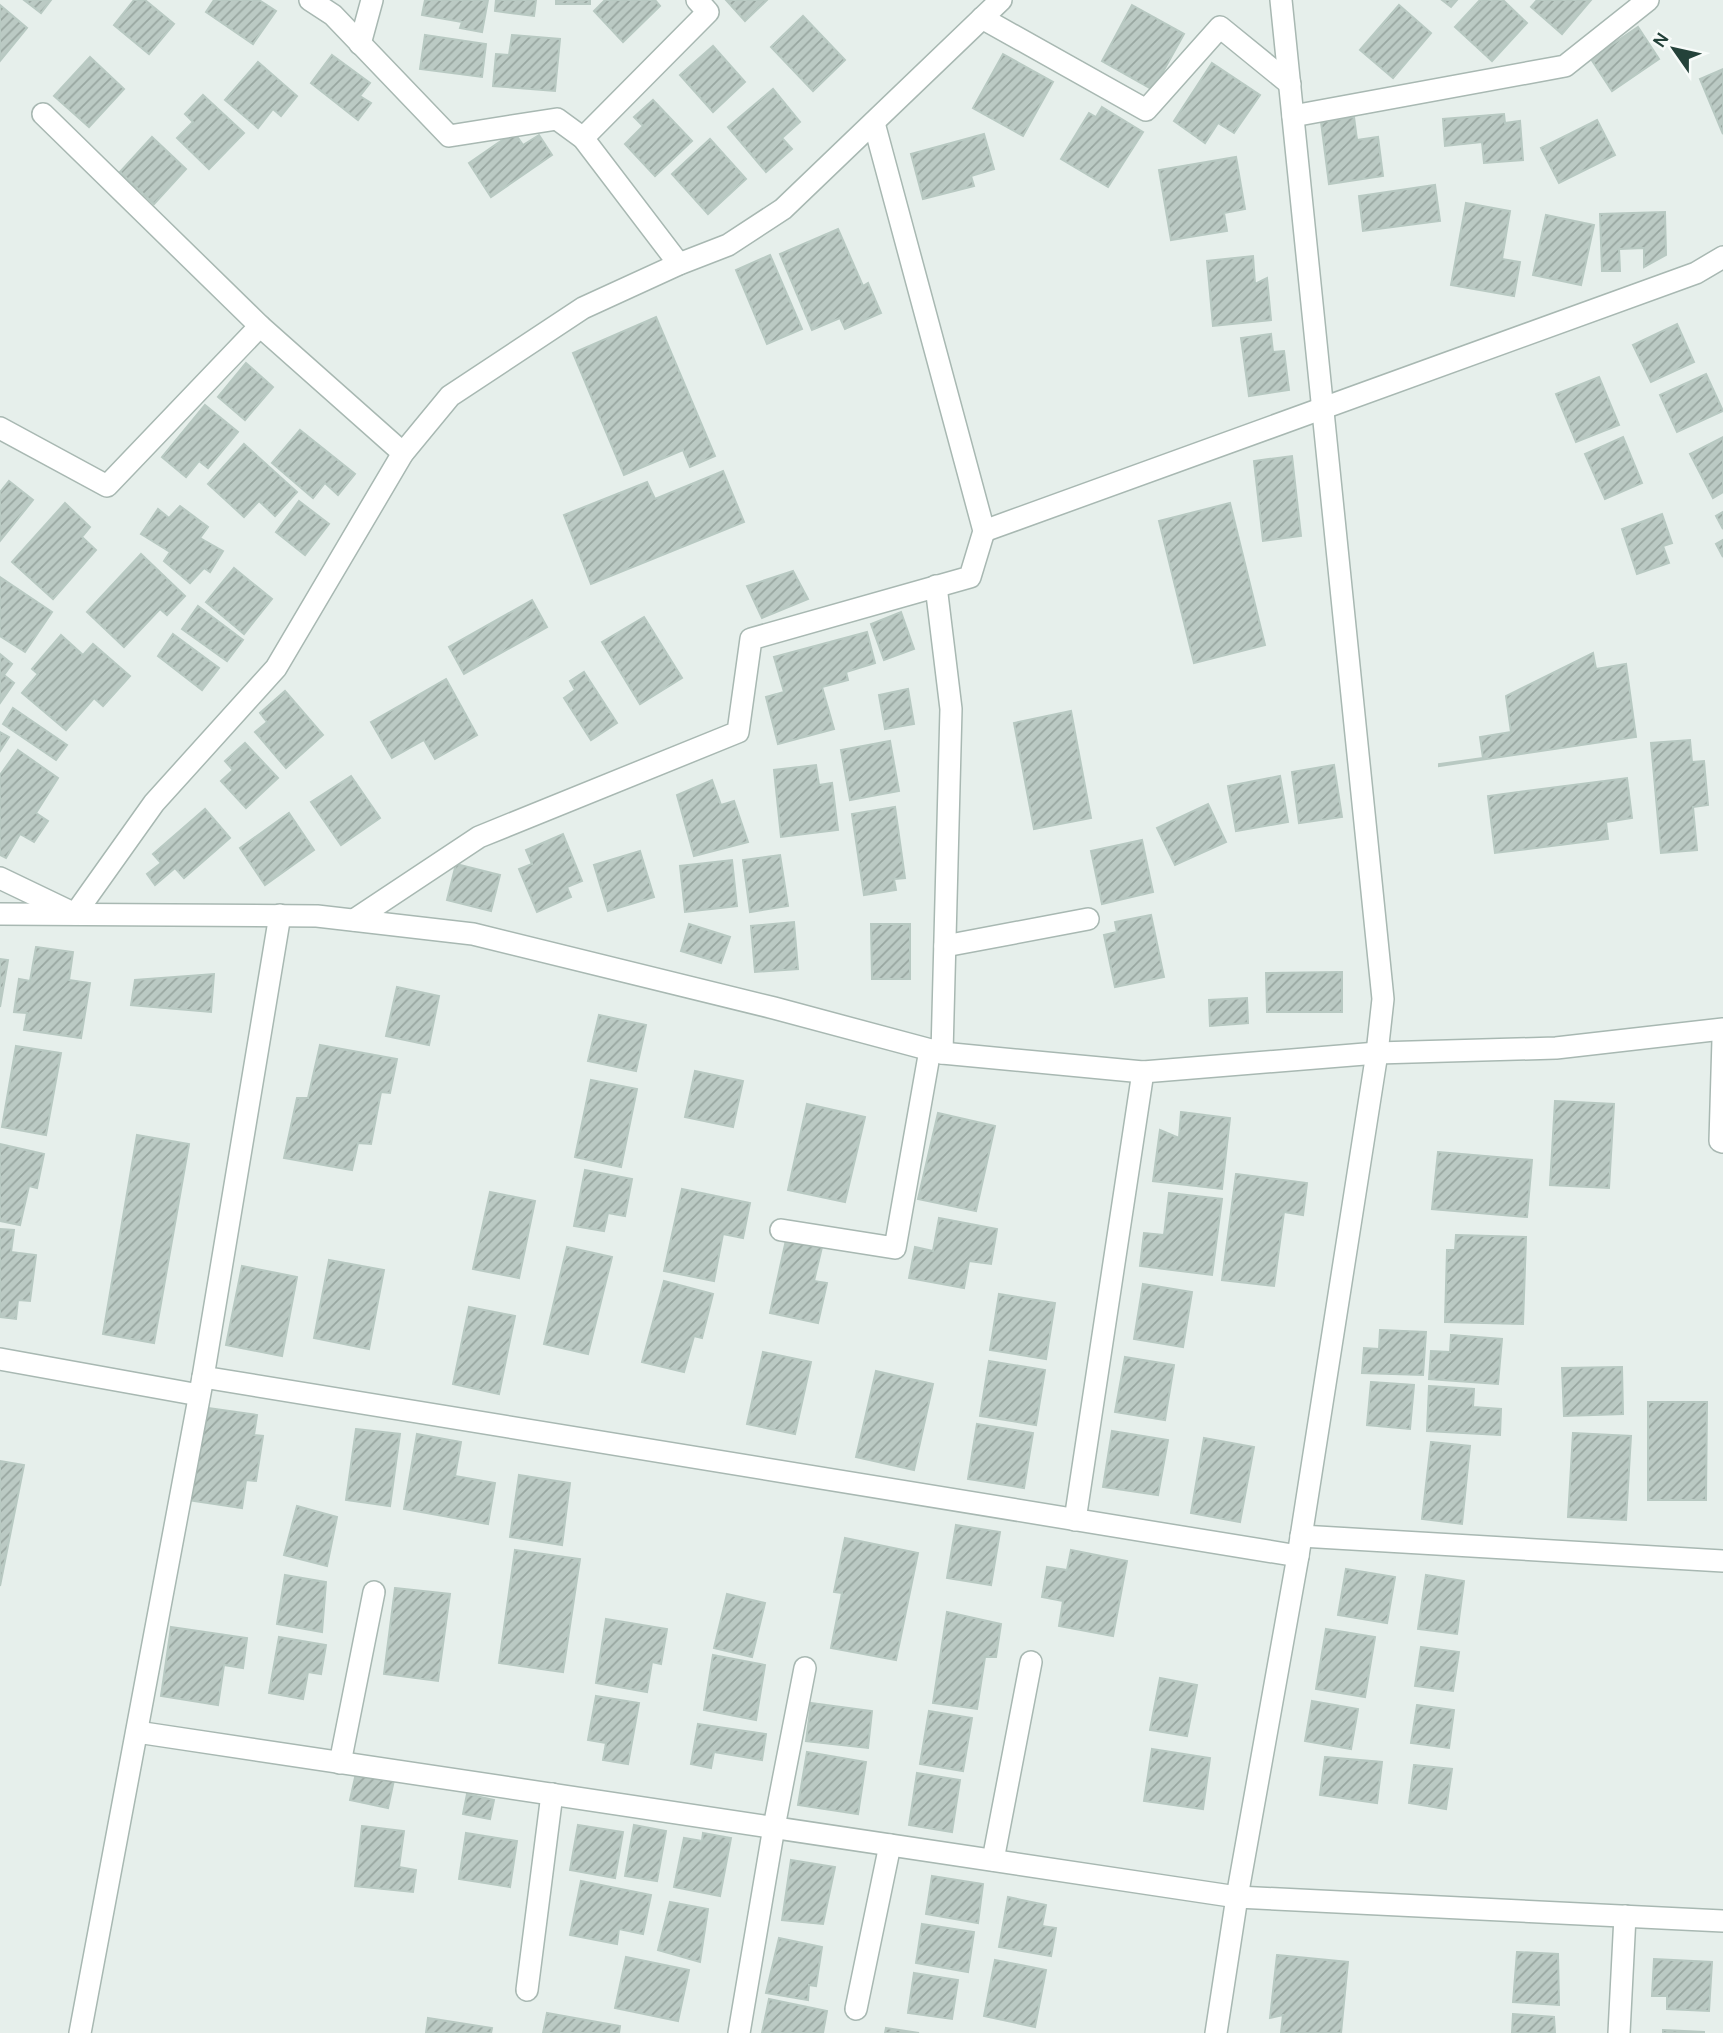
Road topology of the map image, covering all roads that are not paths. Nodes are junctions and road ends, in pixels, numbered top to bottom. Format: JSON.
{"nodes":[{"id":1,"x":310,"y":0,"type":"edge"},
{"id":2,"x":372,"y":0,"type":"edge"},
{"id":3,"x":697,"y":0,"type":"edge"},
{"id":4,"x":1001,"y":0,"type":"edge"},
{"id":5,"x":1281,"y":0,"type":"edge"},
{"id":6,"x":1648,"y":0,"type":"edge"},
{"id":7,"x":982,"y":18,"type":"junction"},
{"id":8,"x":360,"y":44,"type":"junction"},
{"id":9,"x":1290,"y":84,"type":"junction"},
{"id":10,"x":43,"y":114,"type":"dead end"},
{"id":11,"x":1293,"y":116,"type":"junction"},
{"id":12,"x":874,"y":123,"type":"junction"},
{"id":13,"x":583,"y":138,"type":"junction"},
{"id":14,"x":1723,"y":257,"type":"edge"},
{"id":15,"x":678,"y":264,"type":"junction"},
{"id":16,"x":260,"y":326,"type":"junction"},
{"id":17,"x":1322,"y":409,"type":"junction"},
{"id":18,"x":0,"y":428,"type":"edge"},
{"id":19,"x":403,"y":453,"type":"junction"},
{"id":20,"x":984,"y":531,"type":"junction"},
{"id":21,"x":936,"y":586,"type":"junction"},
{"id":22,"x":0,"y":878,"type":"edge"},
{"id":23,"x":0,"y":914,"type":"edge"},
{"id":24,"x":75,"y":914,"type":"junction"},
{"id":25,"x":280,"y":915,"type":"junction"},
{"id":26,"x":1088,"y":919,"type":"dead end"},
{"id":27,"x":354,"y":920,"type":"junction"},
{"id":28,"x":945,"y":946,"type":"junction"},
{"id":29,"x":1723,"y":1029,"type":"edge"},
{"id":30,"x":1723,"y":1039,"type":"edge"},
{"id":31,"x":936,"y":1051,"type":"junction"},
{"id":32,"x":1377,"y":1053,"type":"junction"},
{"id":33,"x":1143,"y":1072,"type":"junction"},
{"id":34,"x":1723,"y":1142,"type":"edge"},
{"id":35,"x":781,"y":1230,"type":"dead end"},
{"id":36,"x":0,"y":1359,"type":"edge"},
{"id":37,"x":201,"y":1386,"type":"junction"},
{"id":38,"x":1075,"y":1520,"type":"junction"},
{"id":39,"x":1300,"y":1546,"type":"junction"},
{"id":40,"x":1723,"y":1561,"type":"edge"},
{"id":41,"x":374,"y":1592,"type":"dead end"},
{"id":42,"x":1031,"y":1662,"type":"dead end"},
{"id":43,"x":805,"y":1668,"type":"dead end"},
{"id":44,"x":136,"y":1732,"type":"junction"},
{"id":45,"x":340,"y":1763,"type":"junction"},
{"id":46,"x":552,"y":1794,"type":"junction"},
{"id":47,"x":774,"y":1827,"type":"junction"},
{"id":48,"x":890,"y":1845,"type":"junction"},
{"id":49,"x":993,"y":1860,"type":"junction"},
{"id":50,"x":1237,"y":1897,"type":"junction"},
{"id":51,"x":1625,"y":1916,"type":"junction"},
{"id":52,"x":1723,"y":1921,"type":"edge"},
{"id":53,"x":527,"y":1990,"type":"dead end"},
{"id":54,"x":856,"y":2009,"type":"dead end"},
{"id":55,"x":80,"y":2033,"type":"edge"},
{"id":56,"x":739,"y":2033,"type":"edge"},
{"id":57,"x":1216,"y":2033,"type":"edge"},
{"id":58,"x":1619,"y":2033,"type":"edge"}],
"edges":[{"from":1,"to":8,"type":"street"},
{"from":2,"to":8,"type":"street"},
{"from":3,"to":13,"type":"street"},
{"from":4,"to":7,"type":"street"},
{"from":5,"to":9,"type":"street"},
{"from":6,"to":11,"type":"street"},
{"from":7,"to":9,"type":"street"},
{"from":7,"to":12,"type":"street"},
{"from":8,"to":13,"type":"street"},
{"from":9,"to":11,"type":"street"},
{"from":10,"to":16,"type":"street"},
{"from":11,"to":17,"type":"street"},
{"from":12,"to":15,"type":"street"},
{"from":12,"to":20,"type":"street"},
{"from":13,"to":15,"type":"street"},
{"from":14,"to":17,"type":"street"},
{"from":15,"to":19,"type":"street"},
{"from":16,"to":18,"type":"street"},
{"from":16,"to":19,"type":"street"},
{"from":17,"to":20,"type":"street"},
{"from":17,"to":32,"type":"street"},
{"from":19,"to":24,"type":"street"},
{"from":20,"to":21,"type":"street"},
{"from":21,"to":27,"type":"street"},
{"from":21,"to":28,"type":"street"},
{"from":22,"to":24,"type":"street"},
{"from":23,"to":24,"type":"street"},
{"from":24,"to":25,"type":"street"},
{"from":25,"to":27,"type":"street"},
{"from":25,"to":37,"type":"street"},
{"from":26,"to":28,"type":"street"},
{"from":27,"to":31,"type":"street"},
{"from":28,"to":31,"type":"street"},
{"from":29,"to":32,"type":"street"},
{"from":30,"to":34,"type":"street"},
{"from":31,"to":33,"type":"street"},
{"from":31,"to":35,"type":"street"},
{"from":32,"to":33,"type":"street"},
{"from":32,"to":39,"type":"street"},
{"from":33,"to":38,"type":"street"},
{"from":36,"to":37,"type":"street"},
{"from":37,"to":38,"type":"street"},
{"from":37,"to":44,"type":"street"},
{"from":38,"to":39,"type":"street"},
{"from":39,"to":40,"type":"street"},
{"from":39,"to":50,"type":"street"},
{"from":41,"to":45,"type":"street"},
{"from":42,"to":49,"type":"street"},
{"from":43,"to":47,"type":"street"},
{"from":44,"to":45,"type":"street"},
{"from":44,"to":55,"type":"street"},
{"from":45,"to":46,"type":"street"},
{"from":46,"to":47,"type":"street"},
{"from":46,"to":53,"type":"street"},
{"from":47,"to":48,"type":"street"},
{"from":47,"to":56,"type":"street"},
{"from":48,"to":49,"type":"street"},
{"from":48,"to":54,"type":"street"},
{"from":49,"to":50,"type":"street"},
{"from":50,"to":51,"type":"street"},
{"from":50,"to":57,"type":"street"},
{"from":51,"to":52,"type":"street"},
{"from":51,"to":58,"type":"street"}]}
